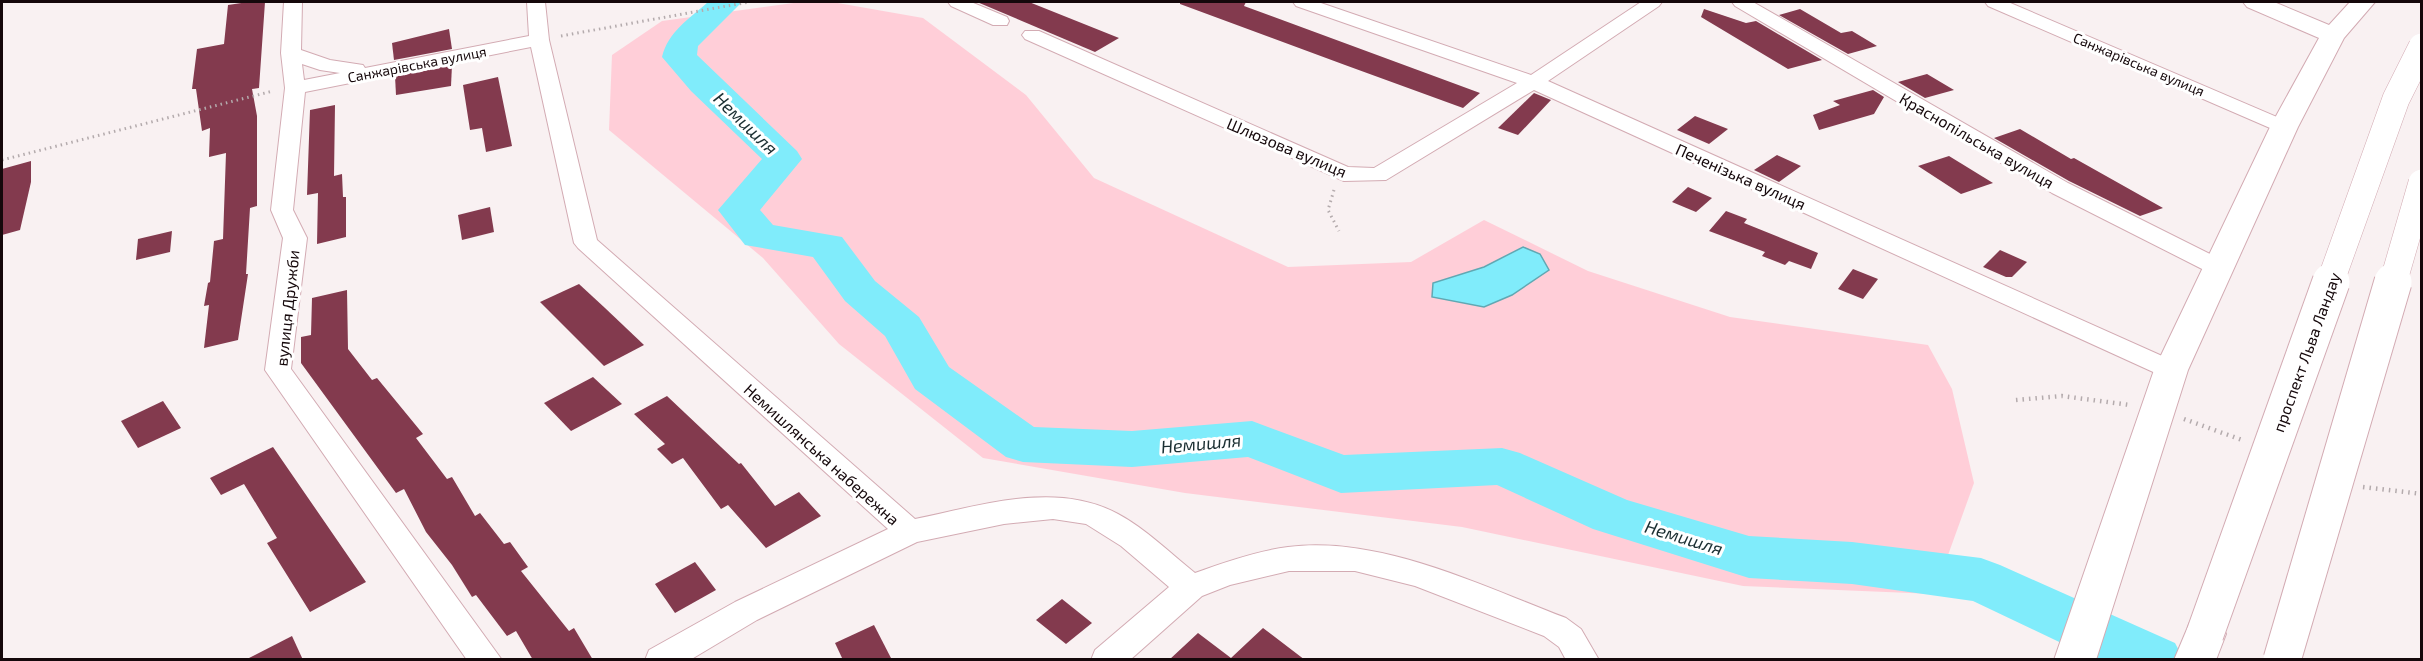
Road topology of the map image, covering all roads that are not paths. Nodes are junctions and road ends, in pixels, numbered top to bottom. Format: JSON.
{"nodes":[{"id":1,"x":293,"y":2,"type":"edge"},
{"id":2,"x":536,"y":2,"type":"edge"},
{"id":3,"x":957,"y":2,"type":"edge"},
{"id":4,"x":1302,"y":2,"type":"edge"},
{"id":5,"x":1653,"y":2,"type":"edge"},
{"id":6,"x":1740,"y":2,"type":"edge"},
{"id":7,"x":1994,"y":2,"type":"edge"},
{"id":8,"x":2255,"y":2,"type":"edge"},
{"id":9,"x":2363,"y":2,"type":"edge"},
{"id":10,"x":1000,"y":21,"type":"dead end"},
{"id":11,"x":1032,"y":35,"type":"dead end"},
{"id":12,"x":2333,"y":35,"type":"junction"},
{"id":13,"x":539,"y":40,"type":"junction"},
{"id":14,"x":2421,"y":47,"type":"edge"},
{"id":15,"x":291,"y":53,"type":"junction"},
{"id":16,"x":378,"y":71,"type":"junction"},
{"id":17,"x":1533,"y":82,"type":"junction"},
{"id":18,"x":295,"y":88,"type":"junction"},
{"id":19,"x":2284,"y":127,"type":"junction"},
{"id":20,"x":2421,"y":183,"type":"edge"},
{"id":21,"x":2219,"y":268,"type":"junction"},
{"id":22,"x":2171,"y":370,"type":"junction"},
{"id":23,"x":910,"y":532,"type":"junction"},
{"id":24,"x":1191,"y":587,"type":"junction"},
{"id":25,"x":486,"y":660,"type":"edge"},
{"id":26,"x":661,"y":660,"type":"edge"},
{"id":27,"x":1107,"y":660,"type":"edge"},
{"id":28,"x":1583,"y":660,"type":"edge"},
{"id":29,"x":2075,"y":660,"type":"edge"},
{"id":30,"x":2195,"y":660,"type":"edge"},
{"id":31,"x":2282,"y":660,"type":"edge"}],
"edges":[{"from":1,"to":15,"type":"street","name":"вулиця Дружби"},
{"from":2,"to":13,"type":"street","name":"Немишлянська набережна"},
{"from":3,"to":10,"type":"street"},
{"from":4,"to":17,"type":"street","name":"Печенізька вулиця"},
{"from":5,"to":17,"type":"street","name":"Шлюзова вулиця"},
{"from":6,"to":21,"type":"street","name":"Краснопільська вулиця"},
{"from":7,"to":19,"type":"street","name":"Санжарівська вулиця"},
{"from":8,"to":12,"type":"main road"},
{"from":9,"to":12,"type":"main road"},
{"from":11,"to":17,"type":"street","name":"Шлюзова вулиця"},
{"from":12,"to":19,"type":"main road"},
{"from":13,"to":16,"type":"street","name":"Санжарівська вулиця"},
{"from":13,"to":23,"type":"street","name":"Немишлянська набережна"},
{"from":14,"to":30,"type":"main road","name":"проспект Льва Ландау","bridge":true},
{"from":15,"to":16,"type":"street"},
{"from":15,"to":18,"type":"street","name":"вулиця Дружби"},
{"from":16,"to":18,"type":"street","name":"Санжарівська вулиця"},
{"from":17,"to":22,"type":"street","name":"Печенізька вулиця"},
{"from":18,"to":25,"type":"street","name":"вулиця Дружби"},
{"from":19,"to":21,"type":"main road"},
{"from":20,"to":31,"type":"main road","bridge":true},
{"from":21,"to":22,"type":"main road"},
{"from":22,"to":29,"type":"main road"},
{"from":23,"to":24,"type":"street","name":"Немишлянська набережна"},
{"from":23,"to":26,"type":"street"},
{"from":24,"to":27,"type":"street"},
{"from":24,"to":28,"type":"street"}]}
